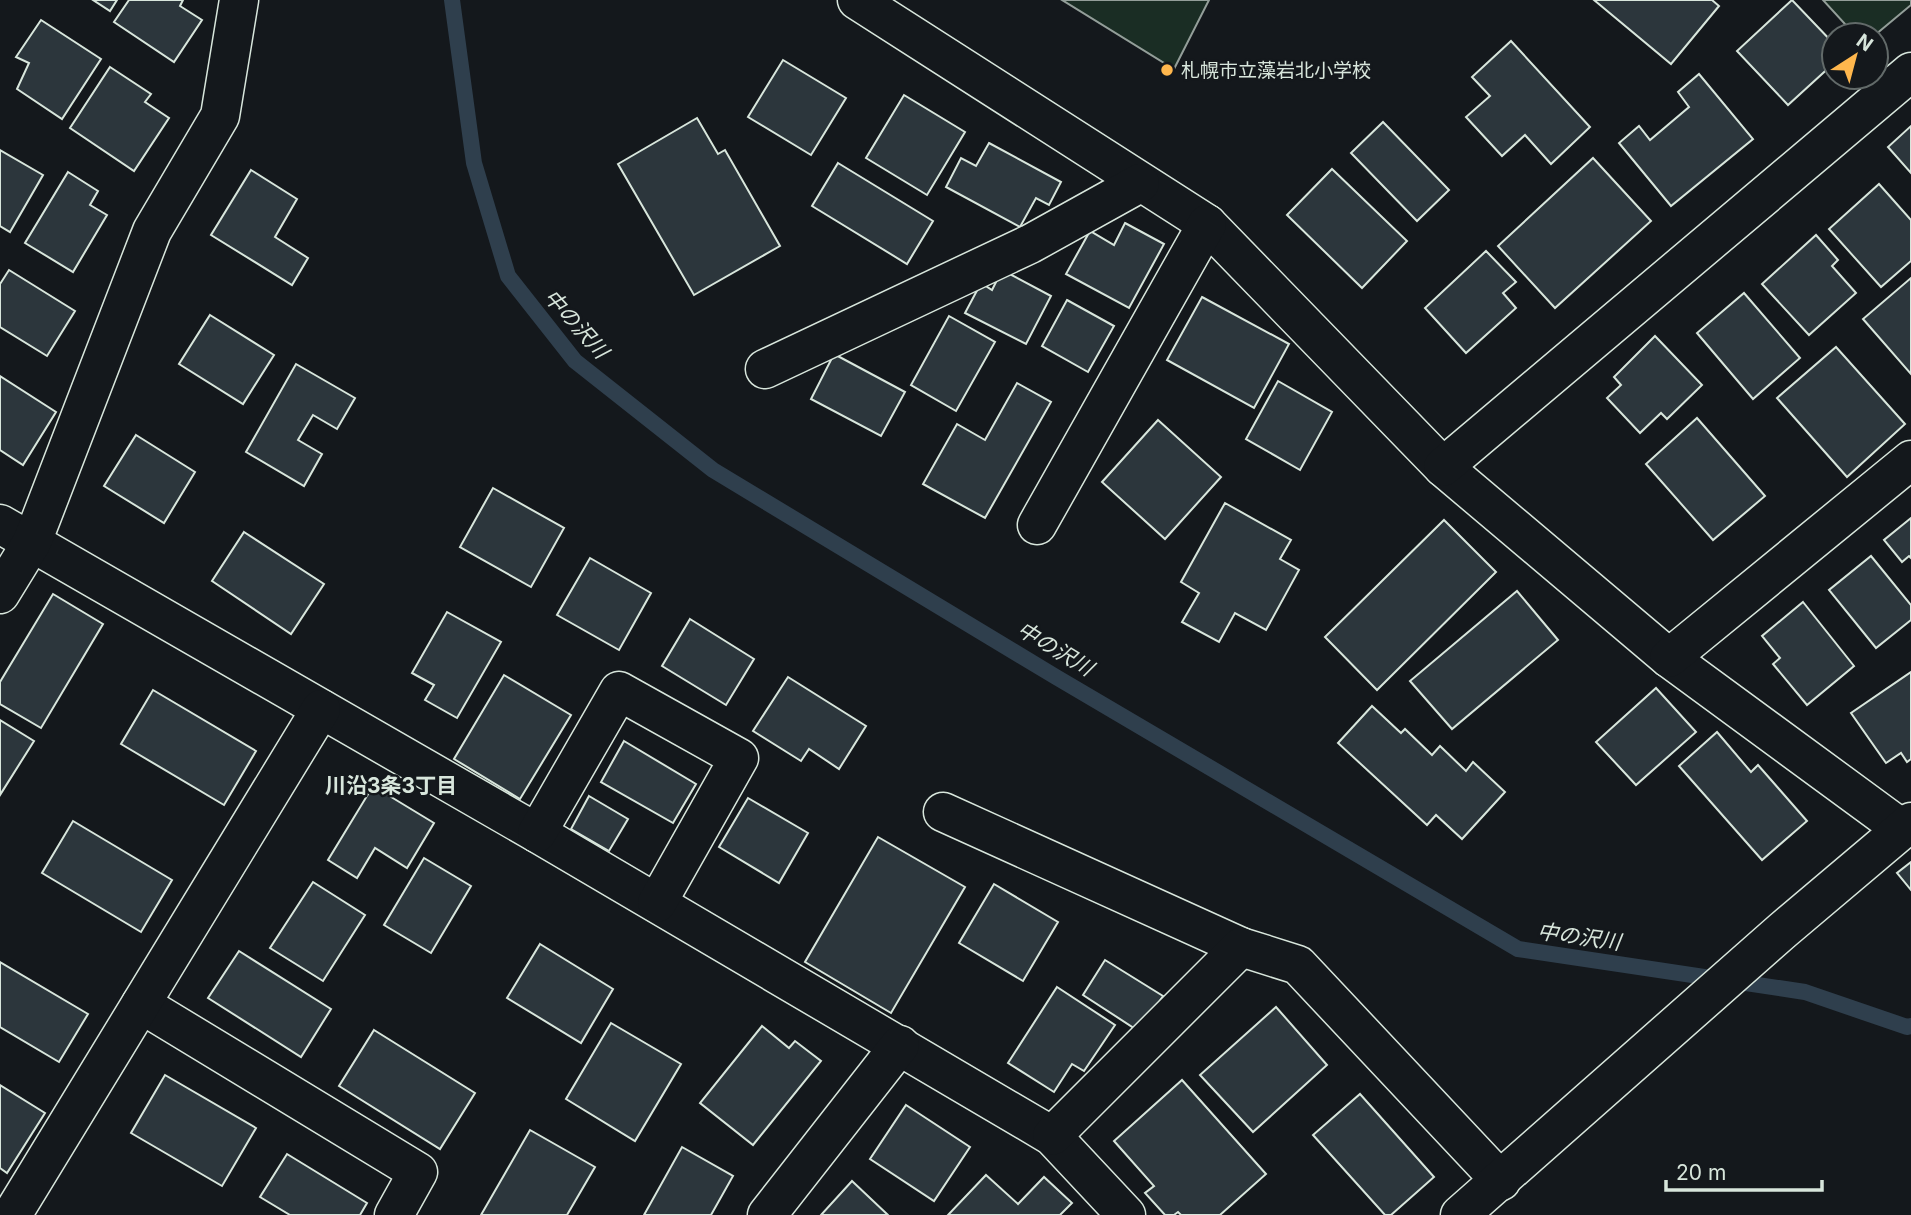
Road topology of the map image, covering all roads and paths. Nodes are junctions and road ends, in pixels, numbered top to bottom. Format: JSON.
{"nodes":[{"id":1,"x":239,"y":0,"type":"edge"},
{"id":2,"x":857,"y":0,"type":"edge"},
{"id":3,"x":1911,"y":72,"type":"edge"},
{"id":4,"x":1140,"y":183,"type":"junction"},
{"id":5,"x":1208,"y":224,"type":"junction"},
{"id":6,"x":765,"y":369,"type":"dead end"},
{"id":7,"x":1911,"y":460,"type":"edge"},
{"id":8,"x":1443,"y":467,"type":"junction"},
{"id":9,"x":1037,"y":525,"type":"dead end"},
{"id":10,"x":16,"y":533,"type":"edge"},
{"id":11,"x":0,"y":594,"type":"edge"},
{"id":12,"x":1669,"y":658,"type":"junction"},
{"id":13,"x":321,"y":709,"type":"junction"},
{"id":14,"x":943,"y":812,"type":"dead end"},
{"id":15,"x":1906,"y":826,"type":"edge"},
{"id":16,"x":537,"y":833,"type":"junction"},
{"id":17,"x":657,"y":902,"type":"junction"},
{"id":18,"x":1241,"y":947,"type":"junction"},
{"id":19,"x":141,"y":1004,"type":"junction"},
{"id":20,"x":900,"y":1045,"type":"junction"},
{"id":21,"x":1052,"y":1136,"type":"junction"},
{"id":22,"x":1501,"y":1181,"type":"junction"},
{"id":23,"x":23,"y":1211,"type":"edge"},
{"id":24,"x":394,"y":1215,"type":"edge"},
{"id":25,"x":766,"y":1215,"type":"edge"},
{"id":26,"x":1126,"y":1215,"type":"edge"},
{"id":27,"x":1460,"y":1215,"type":"edge"}],
"edges":[{"from":1,"to":10,"type":"street"},
{"from":2,"to":4,"type":"street"},
{"from":3,"to":8,"type":"street"},
{"from":4,"to":5,"type":"street"},
{"from":4,"to":6,"type":"street"},
{"from":5,"to":8,"type":"street"},
{"from":5,"to":9,"type":"street"},
{"from":7,"to":12,"type":"street"},
{"from":8,"to":12,"type":"street"},
{"from":10,"to":11,"type":"street"},
{"from":10,"to":13,"type":"street"},
{"from":12,"to":15,"type":"street"},
{"from":13,"to":16,"type":"street"},
{"from":13,"to":19,"type":"street"},
{"from":14,"to":18,"type":"street"},
{"from":15,"to":22,"type":"street"},
{"from":16,"to":17,"type":"street"},
{"from":16,"to":17,"type":"street"},
{"from":17,"to":20,"type":"street"},
{"from":18,"to":21,"type":"street"},
{"from":18,"to":22,"type":"street"},
{"from":19,"to":23,"type":"street"},
{"from":19,"to":24,"type":"street"},
{"from":20,"to":21,"type":"street"},
{"from":20,"to":25,"type":"street"},
{"from":21,"to":26,"type":"street"},
{"from":22,"to":27,"type":"street"}]}
